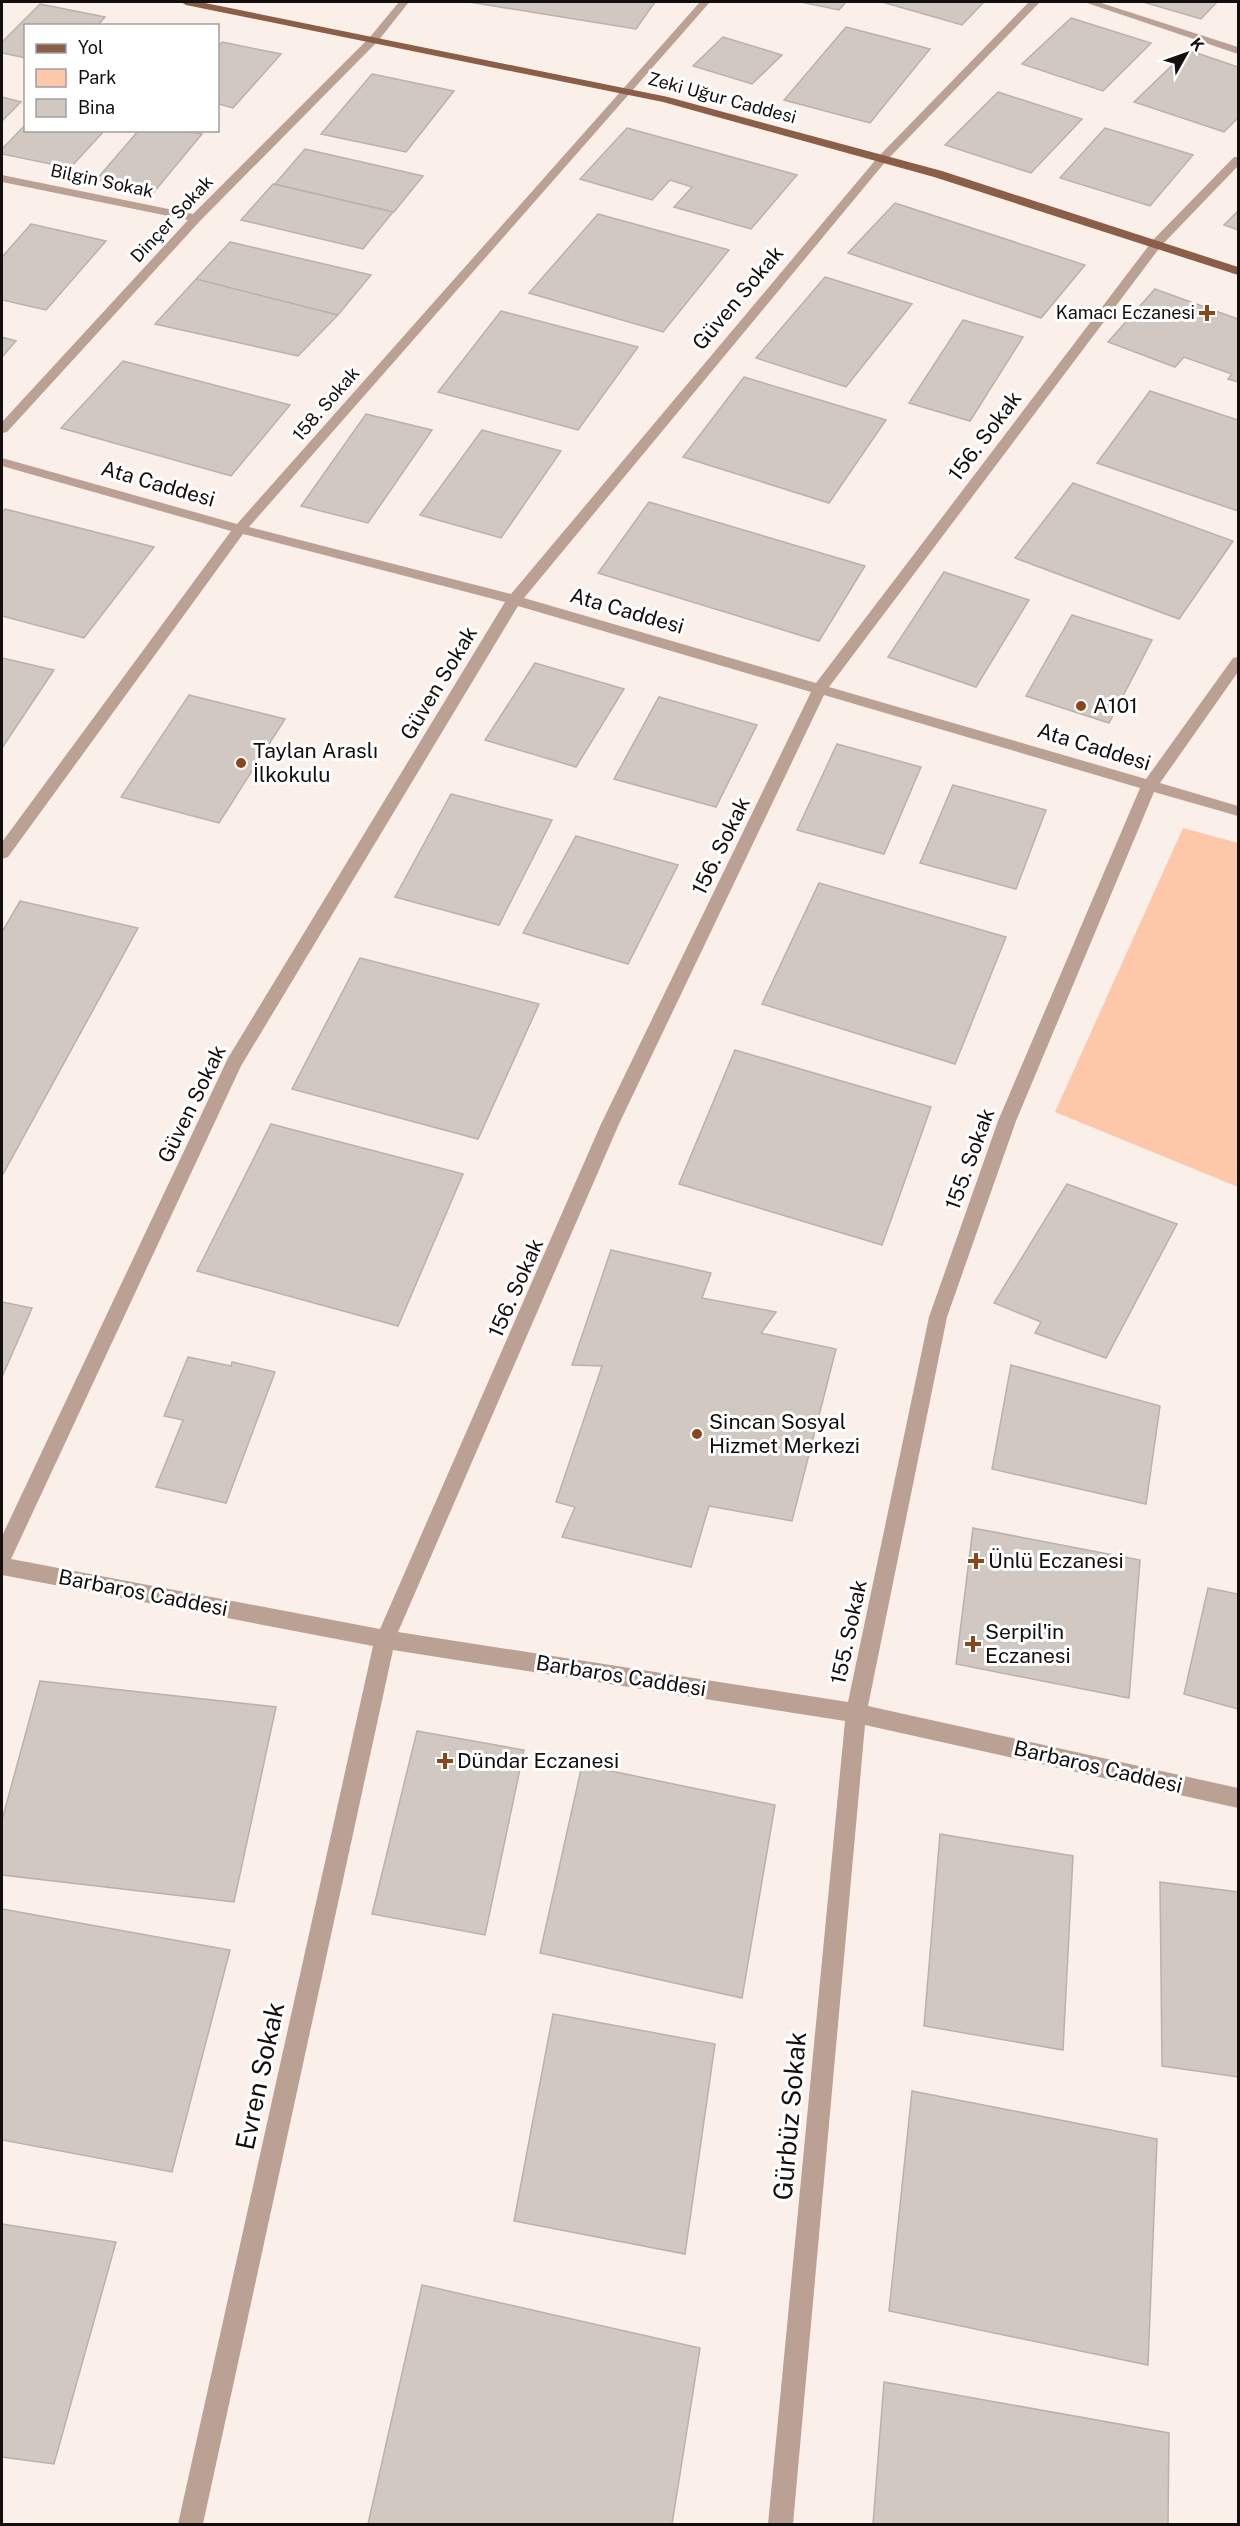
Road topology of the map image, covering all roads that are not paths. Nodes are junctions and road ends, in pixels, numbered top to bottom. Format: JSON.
{"nodes":[{"id":1,"x":186,"y":2,"type":"edge"},
{"id":2,"x":404,"y":2,"type":"edge"},
{"id":3,"x":705,"y":2,"type":"edge"},
{"id":4,"x":1035,"y":2,"type":"edge"},
{"id":5,"x":1089,"y":2,"type":"edge"},
{"id":6,"x":374,"y":39,"type":"junction"},
{"id":7,"x":1239,"y":51,"type":"edge"},
{"id":8,"x":625,"y":91,"type":"junction"},
{"id":9,"x":882,"y":159,"type":"junction"},
{"id":10,"x":1239,"y":160,"type":"edge"},
{"id":11,"x":2,"y":178,"type":"edge"},
{"id":12,"x":196,"y":218,"type":"junction"},
{"id":13,"x":1157,"y":243,"type":"junction"},
{"id":14,"x":1239,"y":270,"type":"edge"},
{"id":15,"x":2,"y":429,"type":"edge"},
{"id":16,"x":2,"y":462,"type":"edge"},
{"id":17,"x":240,"y":529,"type":"junction"},
{"id":18,"x":514,"y":600,"type":"junction"},
{"id":19,"x":1239,"y":662,"type":"edge"},
{"id":20,"x":820,"y":688,"type":"junction"},
{"id":21,"x":1149,"y":786,"type":"junction"},
{"id":22,"x":1239,"y":811,"type":"edge"},
{"id":23,"x":2,"y":853,"type":"edge"},
{"id":24,"x":2,"y":1556,"type":"edge"},
{"id":25,"x":2,"y":1566,"type":"edge"},
{"id":26,"x":385,"y":1639,"type":"junction"},
{"id":27,"x":856,"y":1713,"type":"junction"},
{"id":28,"x":1239,"y":1798,"type":"edge"},
{"id":29,"x":190,"y":2524,"type":"edge"},
{"id":30,"x":780,"y":2524,"type":"edge"}],
"edges":[{"from":1,"to":6,"type":"main road","name":"Zeki Uğur Caddesi"},
{"from":2,"to":6,"type":"street","name":"Dinçer Sokak"},
{"from":3,"to":8,"type":"street","name":"158. Sokak"},
{"from":4,"to":9,"type":"street","name":"Güven Sokak"},
{"from":5,"to":7,"type":"street"},
{"from":6,"to":8,"type":"main road","name":"Zeki Uğur Caddesi"},
{"from":6,"to":12,"type":"street","name":"Dinçer Sokak"},
{"from":8,"to":9,"type":"main road","name":"Zeki Uğur Caddesi"},
{"from":8,"to":17,"type":"street","name":"158. Sokak"},
{"from":9,"to":13,"type":"main road","name":"Zeki Uğur Caddesi"},
{"from":9,"to":18,"type":"street","name":"Güven Sokak"},
{"from":10,"to":13,"type":"street","name":"156. Sokak"},
{"from":11,"to":12,"type":"street","name":"Bilgin Sokak"},
{"from":12,"to":15,"type":"street","name":"Dinçer Sokak"},
{"from":13,"to":14,"type":"main road","name":"Zeki Uğur Caddesi"},
{"from":13,"to":20,"type":"street","name":"156. Sokak"},
{"from":16,"to":17,"type":"street","name":"Ata Caddesi"},
{"from":17,"to":18,"type":"street","name":"Ata Caddesi"},
{"from":17,"to":23,"type":"street","name":"158. Sokak"},
{"from":18,"to":20,"type":"street","name":"Ata Caddesi"},
{"from":18,"to":24,"type":"street","name":"Güven Sokak"},
{"from":19,"to":21,"type":"street","name":"155. Sokak"},
{"from":20,"to":21,"type":"street","name":"Ata Caddesi"},
{"from":20,"to":26,"type":"street","name":"156. Sokak"},
{"from":21,"to":22,"type":"street","name":"Ata Caddesi"},
{"from":21,"to":27,"type":"street","name":"155. Sokak"},
{"from":25,"to":26,"type":"street","name":"Barbaros Caddesi"},
{"from":26,"to":27,"type":"street","name":"Barbaros Caddesi"},
{"from":26,"to":29,"type":"street","name":"Evren Sokak"},
{"from":27,"to":28,"type":"street","name":"Barbaros Caddesi"},
{"from":27,"to":30,"type":"street","name":"Gürbüz Sokak"}]}
